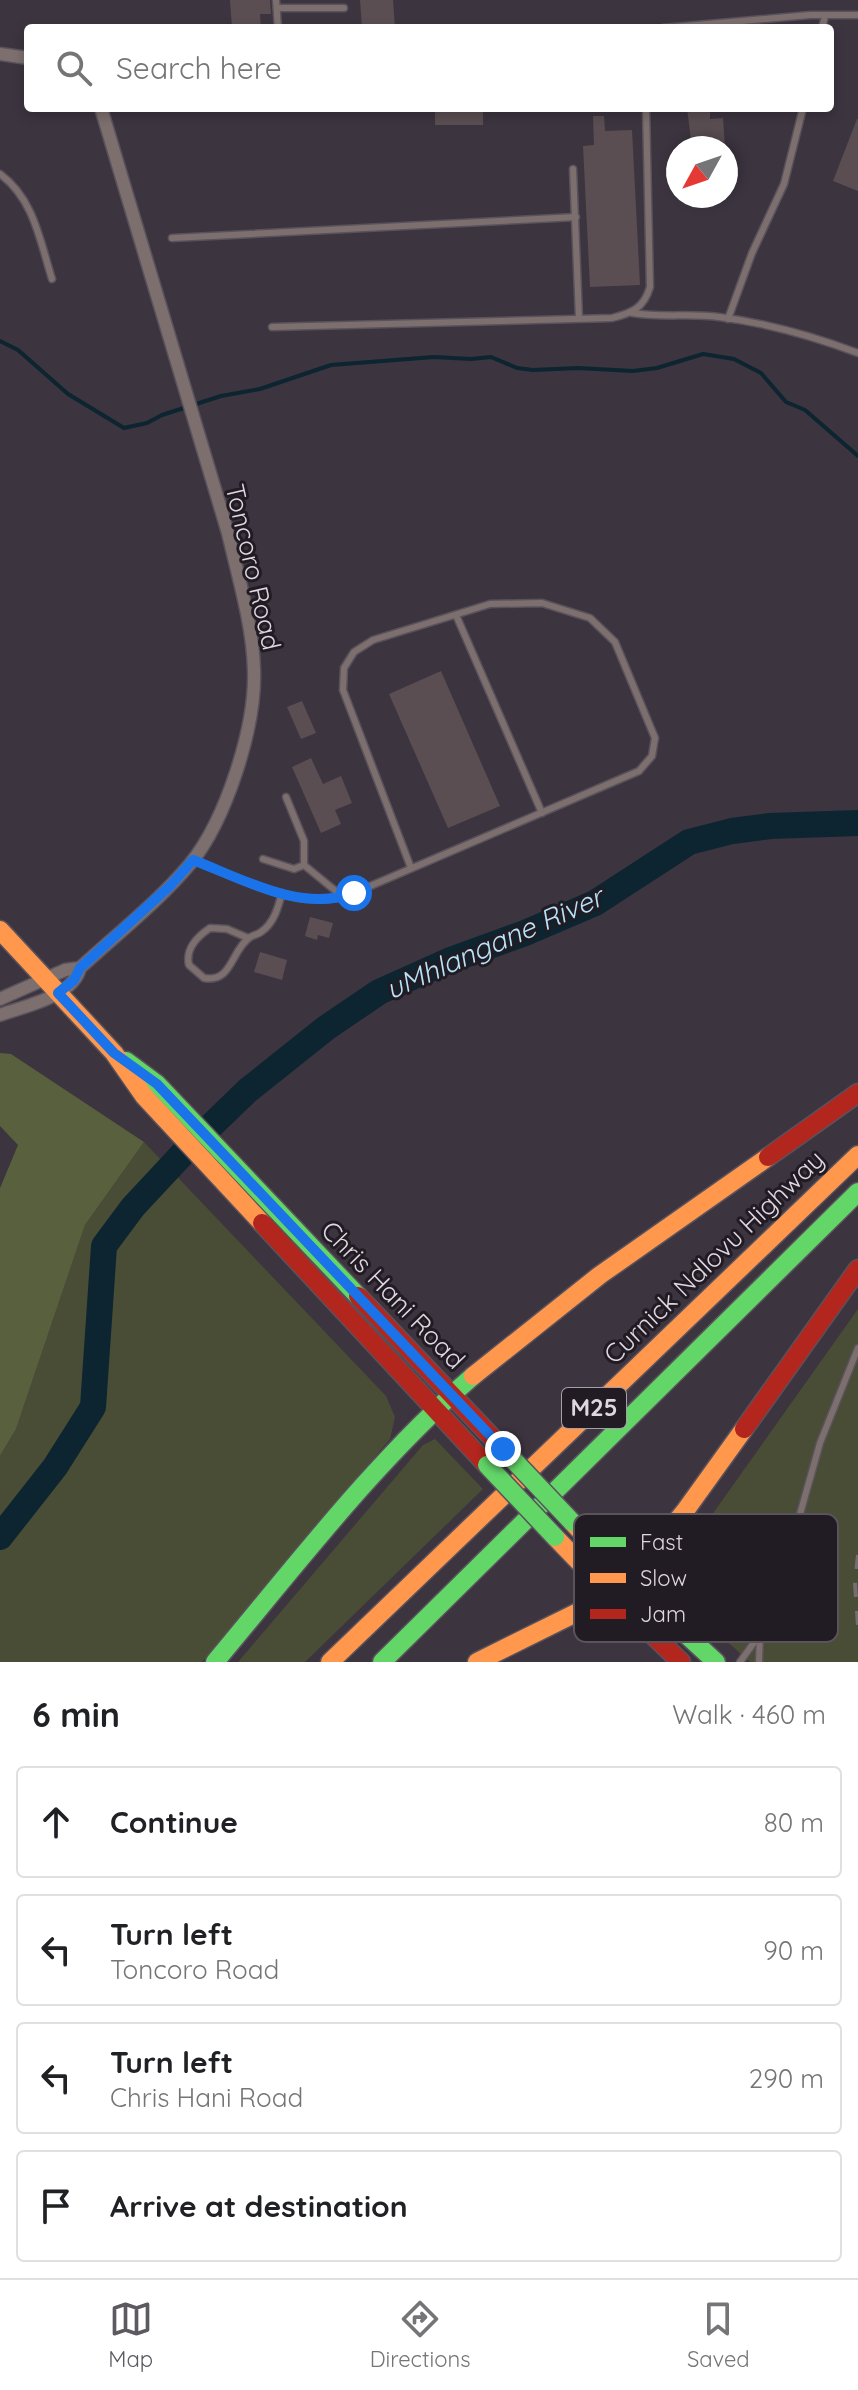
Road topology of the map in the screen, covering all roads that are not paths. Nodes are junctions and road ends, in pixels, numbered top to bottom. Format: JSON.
{"nodes":[{"id":1,"x":277,"y":4,"type":"edge"},
{"id":2,"x":344,"y":8,"type":"dead end"},
{"id":3,"x":858,"y":15,"type":"edge"},
{"id":4,"x":825,"y":16,"type":"junction"},
{"id":5,"x":278,"y":24,"type":"edge"},
{"id":6,"x":708,"y":24,"type":"edge"},
{"id":7,"x":823,"y":24,"type":"edge"},
{"id":8,"x":0,"y":54,"type":"edge"},
{"id":9,"x":24,"y":57,"type":"edge"},
{"id":10,"x":102,"y":112,"type":"edge"},
{"id":11,"x":646,"y":112,"type":"edge"},
{"id":12,"x":802,"y":112,"type":"edge"},
{"id":13,"x":573,"y":169,"type":"dead end"},
{"id":14,"x":0,"y":174,"type":"edge"},
{"id":15,"x":576,"y":217,"type":"junction"},
{"id":16,"x":172,"y":238,"type":"dead end"},
{"id":17,"x":52,"y":279,"type":"dead end"},
{"id":18,"x":632,"y":313,"type":"junction"},
{"id":19,"x":579,"y":318,"type":"junction"},
{"id":20,"x":728,"y":319,"type":"junction"},
{"id":21,"x":272,"y":327,"type":"dead end"},
{"id":22,"x":858,"y":353,"type":"edge"},
{"id":23,"x":456,"y":615,"type":"junction"},
{"id":24,"x":286,"y":797,"type":"dead end"},
{"id":25,"x":542,"y":813,"type":"junction"},
{"id":26,"x":263,"y":859,"type":"dead end"},
{"id":27,"x":193,"y":860,"type":"junction"},
{"id":28,"x":304,"y":865,"type":"junction"},
{"id":29,"x":411,"y":868,"type":"junction"},
{"id":30,"x":282,"y":893,"type":"junction"},
{"id":31,"x":343,"y":897,"type":"junction"},
{"id":32,"x":0,"y":930,"type":"edge"},
{"id":33,"x":248,"y":938,"type":"junction"},
{"id":34,"x":80,"y":968,"type":"junction"},
{"id":35,"x":52,"y":986,"type":"junction"},
{"id":36,"x":0,"y":999,"type":"edge"},
{"id":37,"x":0,"y":1015,"type":"edge"},
{"id":38,"x":150,"y":1090,"type":"junction"},
{"id":39,"x":858,"y":1093,"type":"edge"},
{"id":40,"x":858,"y":1155,"type":"edge"},
{"id":41,"x":858,"y":1192,"type":"edge"},
{"id":42,"x":858,"y":1269,"type":"edge"},
{"id":43,"x":858,"y":1348,"type":"edge"},
{"id":44,"x":452,"y":1394,"type":"junction"},
{"id":45,"x":435,"y":1411,"type":"junction"},
{"id":46,"x":683,"y":1514,"type":"edge"},
{"id":47,"x":800,"y":1514,"type":"edge"},
{"id":48,"x":574,"y":1524,"type":"edge"},
{"id":49,"x":574,"y":1557,"type":"edge"},
{"id":50,"x":574,"y":1611,"type":"edge"},
{"id":51,"x":660,"y":1642,"type":"edge"},
{"id":52,"x":694,"y":1642,"type":"edge"},
{"id":53,"x":754,"y":1642,"type":"edge"},
{"id":54,"x":760,"y":1642,"type":"edge"},
{"id":55,"x":215,"y":1662,"type":"edge"},
{"id":56,"x":330,"y":1662,"type":"edge"},
{"id":57,"x":382,"y":1662,"type":"edge"},
{"id":58,"x":477,"y":1662,"type":"edge"},
{"id":59,"x":681,"y":1662,"type":"edge"},
{"id":60,"x":716,"y":1662,"type":"edge"},
{"id":61,"x":740,"y":1662,"type":"edge"},
{"id":62,"x":759,"y":1662,"type":"edge"}],
"edges":[{"from":1,"to":2,"type":"lane"},
{"from":1,"to":5,"type":"lane"},
{"from":3,"to":4,"type":"lane"},
{"from":4,"to":6,"type":"lane"},
{"from":4,"to":7,"type":"lane"},
{"from":8,"to":9,"type":"street"},
{"from":10,"to":27,"type":"street","name":"Toncoro Road"},
{"from":11,"to":18,"type":"lane"},
{"from":12,"to":20,"type":"lane"},
{"from":13,"to":15,"type":"lane"},
{"from":14,"to":17,"type":"lane"},
{"from":15,"to":16,"type":"lane"},
{"from":15,"to":19,"type":"lane"},
{"from":18,"to":19,"type":"lane"},
{"from":18,"to":20,"type":"lane"},
{"from":19,"to":21,"type":"lane"},
{"from":20,"to":22,"type":"lane"},
{"from":23,"to":25,"type":"lane"},
{"from":23,"to":25,"type":"lane"},
{"from":23,"to":29,"type":"lane"},
{"from":24,"to":28,"type":"lane"},
{"from":25,"to":29,"type":"lane"},
{"from":26,"to":28,"type":"lane"},
{"from":27,"to":30,"type":"lane"},
{"from":27,"to":34,"type":"street","name":"Toncoro Road"},
{"from":28,"to":31,"type":"lane"},
{"from":29,"to":31,"type":"lane"},
{"from":30,"to":31,"type":"lane"},
{"from":30,"to":33,"type":"lane"},
{"from":32,"to":35,"type":"main road","name":"Chris Hani Road"},
{"from":33,"to":33,"type":"lane"},
{"from":34,"to":35,"type":"street","name":"Toncoro Road"},
{"from":34,"to":35,"type":"street","name":"Toncoro Road"},
{"from":35,"to":36,"type":"street"},
{"from":35,"to":37,"type":"street"},
{"from":35,"to":38,"type":"main road","name":"Chris Hani Road"},
{"from":38,"to":44,"type":"main road","name":"Chris Hani Road"},
{"from":38,"to":45,"type":"main road","name":"Chris Hani Road"},
{"from":39,"to":44,"type":"main road"},
{"from":40,"to":56,"type":"main road","name":"Curnick Ndlovu Highway","number":"M25"},
{"from":41,"to":57,"type":"main road","name":"Curnick Ndlovu Highway","number":"M25"},
{"from":42,"to":46,"type":"main road"},
{"from":43,"to":47,"type":"lane"},
{"from":44,"to":45,"type":"main road"},
{"from":44,"to":48,"type":"main road","name":"Chris Hani Road","bridge":true},
{"from":45,"to":49,"type":"main road","name":"Chris Hani Road","bridge":true},
{"from":45,"to":55,"type":"main road"},
{"from":50,"to":58,"type":"main road"},
{"from":51,"to":59,"type":"main road","name":"Chris Hani Road"},
{"from":52,"to":60,"type":"main road","name":"Chris Hani Road"},
{"from":53,"to":61,"type":"lane"},
{"from":54,"to":62,"type":"lane"}]}
